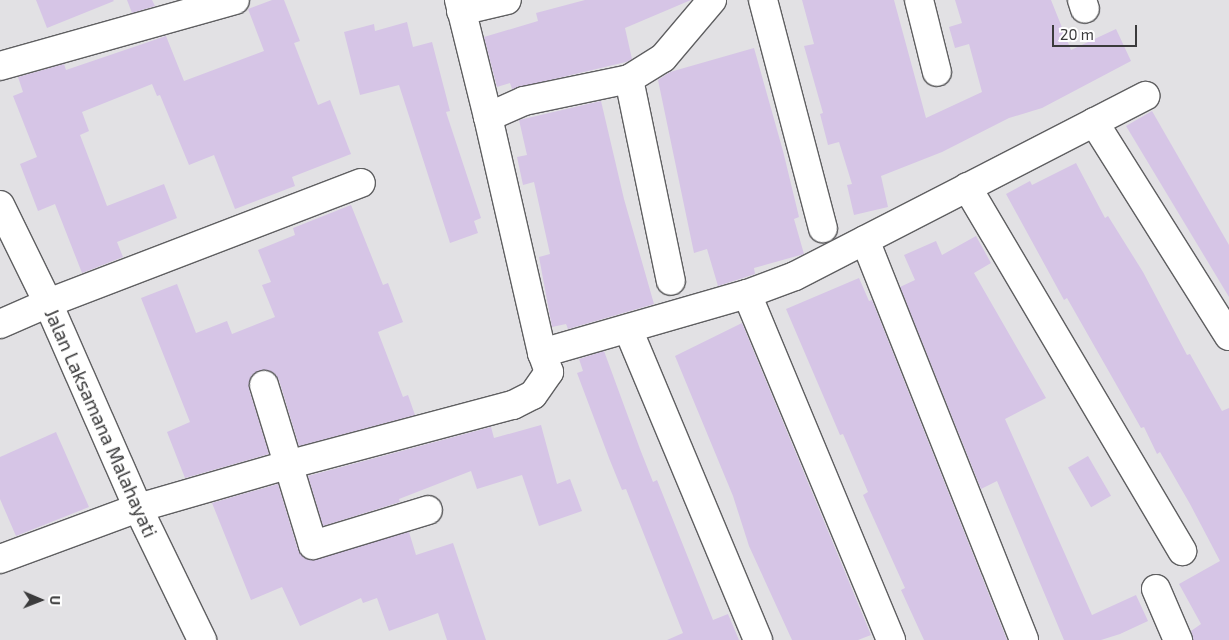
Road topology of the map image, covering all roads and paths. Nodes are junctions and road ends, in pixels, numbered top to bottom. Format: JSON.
{"nodes":[{"id":1,"x":235,"y":0,"type":"edge"},
{"id":2,"x":507,"y":0,"type":"edge"},
{"id":3,"x":712,"y":0,"type":"edge"},
{"id":4,"x":763,"y":0,"type":"edge"},
{"id":5,"x":919,"y":0,"type":"edge"},
{"id":6,"x":460,"y":6,"type":"edge"},
{"id":7,"x":0,"y":66,"type":"edge"},
{"id":8,"x":937,"y":72,"type":"dead end"},
{"id":9,"x":629,"y":79,"type":"junction"},
{"id":10,"x":1145,"y":96,"type":"dead end"},
{"id":11,"x":488,"y":117,"type":"junction"},
{"id":12,"x":1094,"y":122,"type":"junction"},
{"id":13,"x":361,"y":183,"type":"dead end"},
{"id":14,"x":967,"y":187,"type":"junction"},
{"id":15,"x":0,"y":206,"type":"edge"},
{"id":16,"x":823,"y":228,"type":"dead end"},
{"id":17,"x":865,"y":240,"type":"junction"},
{"id":18,"x":671,"y":282,"type":"dead end"},
{"id":19,"x":747,"y":294,"type":"junction"},
{"id":20,"x":48,"y":303,"type":"junction"},
{"id":21,"x":0,"y":324,"type":"edge"},
{"id":22,"x":628,"y":329,"type":"junction"},
{"id":23,"x":1229,"y":336,"type":"edge"},
{"id":24,"x":542,"y":353,"type":"junction"},
{"id":25,"x":264,"y":385,"type":"dead end"},
{"id":26,"x":286,"y":465,"type":"junction"},
{"id":27,"x":138,"y":508,"type":"junction"},
{"id":28,"x":428,"y":510,"type":"dead end"},
{"id":29,"x":1182,"y":551,"type":"dead end"},
{"id":30,"x":0,"y":560,"type":"edge"},
{"id":31,"x":1156,"y":589,"type":"dead end"},
{"id":32,"x":202,"y":640,"type":"edge"},
{"id":33,"x":758,"y":640,"type":"edge"},
{"id":34,"x":890,"y":640,"type":"edge"},
{"id":35,"x":1024,"y":640,"type":"edge"},
{"id":36,"x":1178,"y":640,"type":"edge"}],
"edges":[{"from":1,"to":7,"type":"main road"},
{"from":2,"to":6,"type":"main road"},
{"from":3,"to":9,"type":"main road"},
{"from":4,"to":16,"type":"main road"},
{"from":5,"to":8,"type":"main road"},
{"from":6,"to":11,"type":"main road"},
{"from":9,"to":11,"type":"main road"},
{"from":9,"to":18,"type":"main road"},
{"from":10,"to":12,"type":"main road"},
{"from":11,"to":24,"type":"main road"},
{"from":12,"to":14,"type":"main road"},
{"from":12,"to":23,"type":"main road"},
{"from":13,"to":20,"type":"main road"},
{"from":14,"to":17,"type":"main road"},
{"from":14,"to":29,"type":"main road"},
{"from":15,"to":20,"type":"main road","name":"Jalan Laksamana Malahayati"},
{"from":17,"to":19,"type":"main road"},
{"from":17,"to":35,"type":"main road"},
{"from":19,"to":22,"type":"main road"},
{"from":19,"to":34,"type":"main road"},
{"from":20,"to":21,"type":"main road"},
{"from":20,"to":27,"type":"main road","name":"Jalan Laksamana Malahayati"},
{"from":22,"to":24,"type":"main road"},
{"from":22,"to":33,"type":"main road"},
{"from":24,"to":26,"type":"main road"},
{"from":25,"to":26,"type":"main road"},
{"from":26,"to":27,"type":"main road"},
{"from":26,"to":28,"type":"main road"},
{"from":27,"to":30,"type":"main road"},
{"from":27,"to":32,"type":"main road","name":"Jalan Laksamana Malahayati"},
{"from":31,"to":36,"type":"main road"}]}
